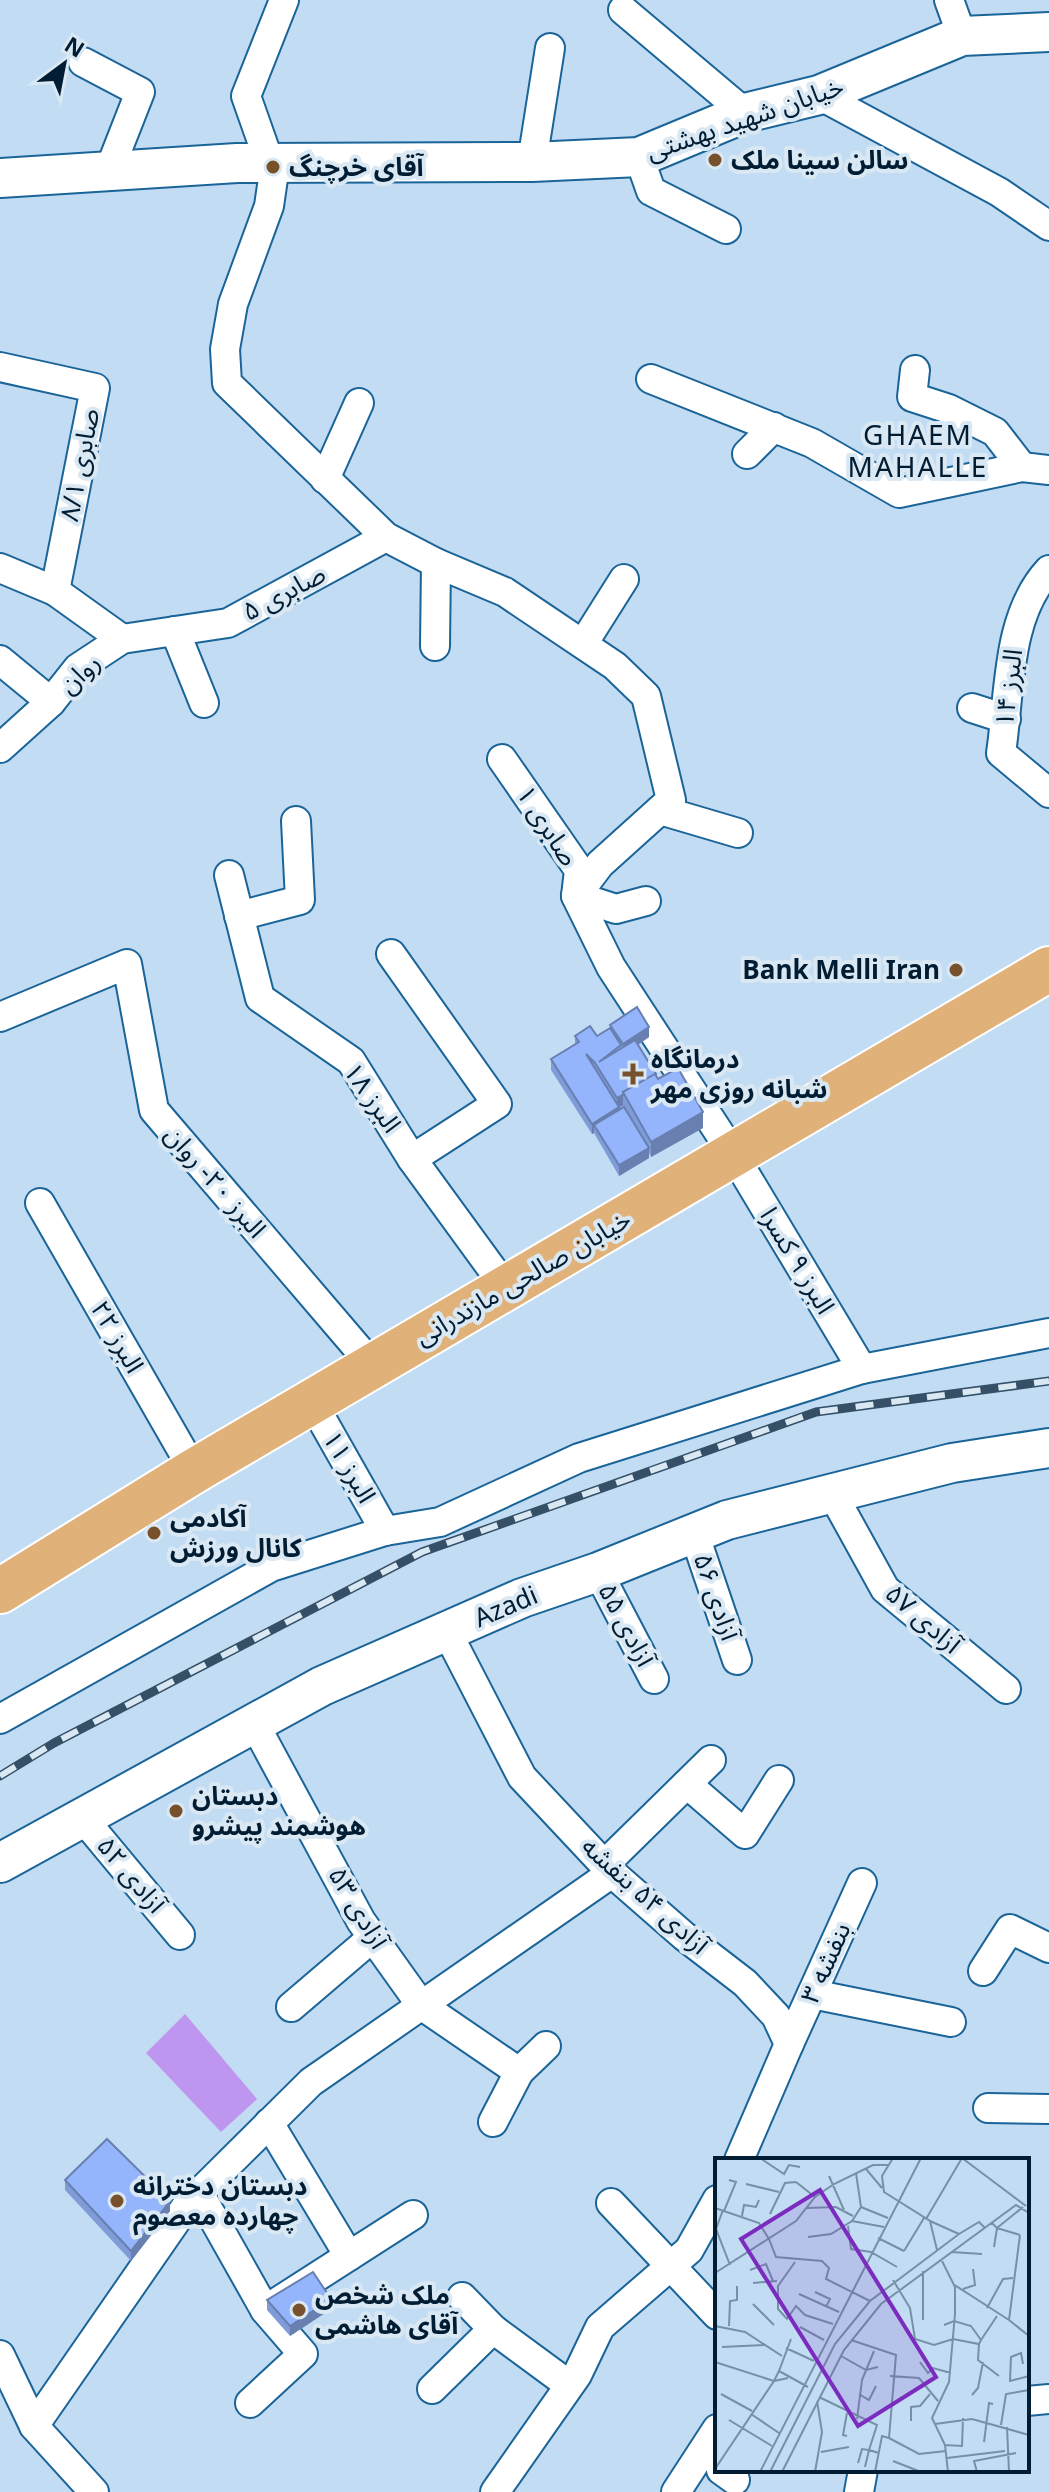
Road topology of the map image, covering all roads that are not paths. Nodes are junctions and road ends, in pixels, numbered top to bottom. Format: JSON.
{"nodes":[{"id":1,"x":284,"y":0,"type":"edge"},
{"id":2,"x":949,"y":0,"type":"edge"},
{"id":3,"x":623,"y":10,"type":"dead end"},
{"id":4,"x":1049,"y":32,"type":"edge"},
{"id":5,"x":962,"y":36,"type":"junction"},
{"id":6,"x":550,"y":48,"type":"dead end"},
{"id":7,"x":83,"y":62,"type":"dead end"},
{"id":8,"x":819,"y":95,"type":"junction"},
{"id":9,"x":745,"y":113,"type":"junction"},
{"id":10,"x":639,"y":157,"type":"junction"},
{"id":11,"x":532,"y":162,"type":"junction"},
{"id":12,"x":273,"y":164,"type":"junction"},
{"id":13,"x":109,"y":171,"type":"junction"},
{"id":14,"x":0,"y":178,"type":"edge"},
{"id":15,"x":1049,"y":226,"type":"edge"},
{"id":16,"x":726,"y":229,"type":"dead end"},
{"id":17,"x":0,"y":367,"type":"edge"},
{"id":18,"x":915,"y":370,"type":"dead end"},
{"id":19,"x":651,"y":379,"type":"dead end"},
{"id":20,"x":359,"y":403,"type":"dead end"},
{"id":21,"x":774,"y":427,"type":"junction"},
{"id":22,"x":747,"y":454,"type":"dead end"},
{"id":23,"x":1036,"y":468,"type":"edge"},
{"id":24,"x":325,"y":479,"type":"junction"},
{"id":25,"x":386,"y":537,"type":"junction"},
{"id":26,"x":436,"y":563,"type":"junction"},
{"id":27,"x":0,"y":568,"type":"edge"},
{"id":28,"x":1049,"y":570,"type":"edge"},
{"id":29,"x":624,"y":579,"type":"dead end"},
{"id":30,"x":55,"y":591,"type":"junction"},
{"id":31,"x":175,"y":631,"type":"junction"},
{"id":32,"x":122,"y":639,"type":"junction"},
{"id":33,"x":583,"y":644,"type":"junction"},
{"id":34,"x":435,"y":646,"type":"dead end"},
{"id":35,"x":0,"y":660,"type":"edge"},
{"id":36,"x":51,"y":702,"type":"junction"},
{"id":37,"x":204,"y":703,"type":"dead end"},
{"id":38,"x":972,"y":708,"type":"dead end"},
{"id":39,"x":1006,"y":719,"type":"junction"},
{"id":40,"x":0,"y":748,"type":"edge"},
{"id":41,"x":502,"y":759,"type":"dead end"},
{"id":42,"x":1049,"y":793,"type":"edge"},
{"id":43,"x":660,"y":810,"type":"junction"},
{"id":44,"x":296,"y":821,"type":"dead end"},
{"id":45,"x":738,"y":833,"type":"dead end"},
{"id":46,"x":229,"y":875,"type":"dead end"},
{"id":47,"x":576,"y":896,"type":"junction"},
{"id":48,"x":646,"y":901,"type":"dead end"},
{"id":49,"x":239,"y":916,"type":"junction"},
{"id":50,"x":391,"y":954,"type":"dead end"},
{"id":51,"x":1049,"y":969,"type":"edge"},
{"id":52,"x":0,"y":1017,"type":"edge"},
{"id":53,"x":733,"y":1154,"type":"junction"},
{"id":54,"x":412,"y":1159,"type":"junction"},
{"id":55,"x":40,"y":1203,"type":"dead end"},
{"id":56,"x":506,"y":1288,"type":"junction"},
{"id":57,"x":1049,"y":1333,"type":"edge"},
{"id":58,"x":373,"y":1366,"type":"junction"},
{"id":59,"x":862,"y":1369,"type":"junction"},
{"id":60,"x":312,"y":1402,"type":"junction"},
{"id":61,"x":1049,"y":1448,"type":"edge"},
{"id":62,"x":194,"y":1471,"type":"junction"},
{"id":63,"x":832,"y":1493,"type":"junction"},
{"id":64,"x":385,"y":1531,"type":"junction"},
{"id":65,"x":694,"y":1533,"type":"junction"},
{"id":66,"x":598,"y":1572,"type":"junction"},
{"id":67,"x":0,"y":1591,"type":"edge"},
{"id":68,"x":447,"y":1632,"type":"junction"},
{"id":69,"x":737,"y":1660,"type":"dead end"},
{"id":70,"x":654,"y":1679,"type":"dead end"},
{"id":71,"x":1006,"y":1689,"type":"dead end"},
{"id":72,"x":0,"y":1719,"type":"edge"},
{"id":73,"x":254,"y":1723,"type":"junction"},
{"id":74,"x":711,"y":1760,"type":"dead end"},
{"id":75,"x":779,"y":1780,"type":"dead end"},
{"id":76,"x":687,"y":1784,"type":"junction"},
{"id":77,"x":81,"y":1816,"type":"junction"},
{"id":78,"x":0,"y":1863,"type":"edge"},
{"id":79,"x":608,"y":1868,"type":"junction"},
{"id":80,"x":862,"y":1883,"type":"dead end"},
{"id":81,"x":180,"y":1935,"type":"dead end"},
{"id":82,"x":373,"y":1937,"type":"junction"},
{"id":83,"x":1049,"y":1948,"type":"edge"},
{"id":84,"x":983,"y":1971,"type":"dead end"},
{"id":85,"x":812,"y":1994,"type":"junction"},
{"id":86,"x":421,"y":2005,"type":"junction"},
{"id":87,"x":291,"y":2007,"type":"dead end"},
{"id":88,"x":951,"y":2022,"type":"dead end"},
{"id":89,"x":789,"y":2044,"type":"junction"},
{"id":90,"x":546,"y":2046,"type":"dead end"},
{"id":91,"x":519,"y":2072,"type":"junction"},
{"id":92,"x":988,"y":2108,"type":"dead end"},
{"id":93,"x":1049,"y":2109,"type":"edge"},
{"id":94,"x":493,"y":2122,"type":"dead end"},
{"id":95,"x":269,"y":2123,"type":"junction"},
{"id":96,"x":740,"y":2158,"type":"edge"},
{"id":97,"x":199,"y":2193,"type":"junction"},
{"id":98,"x":611,"y":2203,"type":"dead end"},
{"id":99,"x":715,"y":2204,"type":"edge"},
{"id":100,"x":413,"y":2215,"type":"dead end"},
{"id":101,"x":349,"y":2256,"type":"junction"},
{"id":102,"x":672,"y":2265,"type":"junction"},
{"id":103,"x":462,"y":2297,"type":"dead end"},
{"id":104,"x":265,"y":2310,"type":"junction"},
{"id":105,"x":715,"y":2313,"type":"edge"},
{"id":106,"x":493,"y":2329,"type":"junction"},
{"id":107,"x":0,"y":2355,"type":"edge"},
{"id":108,"x":569,"y":2385,"type":"junction"},
{"id":109,"x":432,"y":2389,"type":"dead end"},
{"id":110,"x":1049,"y":2399,"type":"edge"},
{"id":111,"x":1029,"y":2401,"type":"edge"},
{"id":112,"x":250,"y":2403,"type":"dead end"},
{"id":113,"x":34,"y":2426,"type":"junction"},
{"id":114,"x":715,"y":2470,"type":"edge"},
{"id":115,"x":863,"y":2472,"type":"edge"},
{"id":116,"x":94,"y":2492,"type":"edge"},
{"id":117,"x":495,"y":2492,"type":"edge"},
{"id":118,"x":676,"y":2492,"type":"edge"},
{"id":119,"x":859,"y":2492,"type":"edge"}],
"edges":[{"from":1,"to":12,"type":"street"},
{"from":2,"to":5,"type":"street"},
{"from":3,"to":9,"type":"street"},
{"from":4,"to":5,"type":"main road","name":"خیابان شهید بهشتی"},
{"from":5,"to":8,"type":"main road","name":"خیابان شهید بهشتی"},
{"from":6,"to":11,"type":"street"},
{"from":7,"to":13,"type":"street"},
{"from":8,"to":9,"type":"main road","name":"خیابان شهید بهشتی"},
{"from":8,"to":15,"type":"street"},
{"from":9,"to":10,"type":"main road","name":"خیابان شهید بهشتی"},
{"from":10,"to":11,"type":"main road","name":"خیابان شهید بهشتی"},
{"from":10,"to":16,"type":"street"},
{"from":11,"to":12,"type":"main road","name":"خیابان شهید بهشتی"},
{"from":12,"to":13,"type":"main road","name":"خیابان شهید بهشتی"},
{"from":12,"to":24,"type":"street"},
{"from":13,"to":14,"type":"main road","name":"خیابان شهید بهشتی"},
{"from":17,"to":30,"type":"street","name":"صابری ۸/۱"},
{"from":18,"to":23,"type":"street"},
{"from":19,"to":21,"type":"street"},
{"from":20,"to":24,"type":"street"},
{"from":21,"to":22,"type":"street"},
{"from":21,"to":23,"type":"street"},
{"from":24,"to":25,"type":"street"},
{"from":25,"to":26,"type":"street"},
{"from":25,"to":31,"type":"street","name":"صابری ۵"},
{"from":26,"to":33,"type":"street"},
{"from":26,"to":34,"type":"street"},
{"from":27,"to":30,"type":"street"},
{"from":28,"to":39,"type":"street","name":"البرز ۱۴"},
{"from":29,"to":33,"type":"street"},
{"from":30,"to":32,"type":"street"},
{"from":31,"to":32,"type":"street","name":"روان"},
{"from":31,"to":37,"type":"street"},
{"from":32,"to":36,"type":"street","name":"روان"},
{"from":33,"to":43,"type":"street"},
{"from":35,"to":36,"type":"street"},
{"from":36,"to":40,"type":"street","name":"روان"},
{"from":38,"to":39,"type":"street"},
{"from":39,"to":42,"type":"street","name":"البرز ۱۴"},
{"from":41,"to":47,"type":"street","name":"صابری ۱"},
{"from":43,"to":45,"type":"street"},
{"from":43,"to":47,"type":"street"},
{"from":44,"to":49,"type":"street"},
{"from":46,"to":49,"type":"street","name":"البرز ۱۸"},
{"from":47,"to":48,"type":"street"},
{"from":47,"to":53,"type":"street","name":"صابری ۱"},
{"from":49,"to":54,"type":"street","name":"البرز ۱۸"},
{"from":50,"to":54,"type":"street"},
{"from":51,"to":53,"type":"main road","name":"خیابان صالحی مازندرانی"},
{"from":52,"to":58,"type":"street","name":"البرز ۲۰- روان"},
{"from":53,"to":56,"type":"main road","name":"خیابان صالحی مازندرانی"},
{"from":53,"to":59,"type":"street","name":"البرز ۹ کسرا"},
{"from":54,"to":56,"type":"street","name":"البرز ۱۸"},
{"from":55,"to":62,"type":"street","name":"البرز ۲۲"},
{"from":56,"to":58,"type":"main road","name":"خیابان صالحی مازندرانی"},
{"from":57,"to":59,"type":"street"},
{"from":58,"to":60,"type":"main road","name":"خیابان صالحی مازندرانی"},
{"from":59,"to":64,"type":"street"},
{"from":60,"to":62,"type":"main road","name":"خیابان صالحی مازندرانی"},
{"from":60,"to":64,"type":"street","name":"البرز ۱۱"},
{"from":61,"to":63,"type":"main road","name":"Azadi"},
{"from":62,"to":67,"type":"main road","name":"خیابان صالحی مازندرانی"},
{"from":63,"to":65,"type":"main road","name":"Azadi"},
{"from":63,"to":71,"type":"street","name":"آزادی ۵۷"},
{"from":64,"to":72,"type":"street"},
{"from":65,"to":66,"type":"main road","name":"Azadi"},
{"from":65,"to":69,"type":"street","name":"آزادی ۵۶"},
{"from":66,"to":68,"type":"main road","name":"Azadi"},
{"from":66,"to":70,"type":"street","name":"آزادی ۵۵"},
{"from":68,"to":73,"type":"main road","name":"Azadi"},
{"from":68,"to":79,"type":"street","name":"آزادی ۵۴ بنفشه"},
{"from":73,"to":77,"type":"main road","name":"Azadi"},
{"from":73,"to":82,"type":"street","name":"آزادی ۵۳"},
{"from":74,"to":76,"type":"street"},
{"from":75,"to":76,"type":"street"},
{"from":76,"to":79,"type":"street"},
{"from":77,"to":78,"type":"main road","name":"Azadi"},
{"from":77,"to":81,"type":"street","name":"آزادی ۵۲"},
{"from":79,"to":86,"type":"street"},
{"from":79,"to":89,"type":"street","name":"آزادی ۵۴ بنفشه"},
{"from":80,"to":85,"type":"street","name":"بنفشه ۳"},
{"from":82,"to":86,"type":"street","name":"آزادی ۵۳"},
{"from":82,"to":87,"type":"street"},
{"from":83,"to":84,"type":"street"},
{"from":85,"to":88,"type":"street"},
{"from":85,"to":89,"type":"street","name":"بنفشه ۳"},
{"from":86,"to":91,"type":"street"},
{"from":86,"to":95,"type":"street"},
{"from":89,"to":96,"type":"street"},
{"from":90,"to":91,"type":"street"},
{"from":91,"to":94,"type":"street"},
{"from":92,"to":93,"type":"street"},
{"from":95,"to":97,"type":"street"},
{"from":95,"to":101,"type":"street"},
{"from":97,"to":104,"type":"street"},
{"from":97,"to":113,"type":"street"},
{"from":98,"to":102,"type":"street"},
{"from":99,"to":102,"type":"street"},
{"from":100,"to":101,"type":"street"},
{"from":101,"to":104,"type":"street"},
{"from":102,"to":105,"type":"street"},
{"from":102,"to":108,"type":"street"},
{"from":103,"to":106,"type":"street"},
{"from":104,"to":112,"type":"street"},
{"from":106,"to":108,"type":"street"},
{"from":106,"to":109,"type":"street"},
{"from":107,"to":113,"type":"street"},
{"from":108,"to":117,"type":"street"},
{"from":110,"to":111,"type":"street"},
{"from":113,"to":116,"type":"street"},
{"from":114,"to":118,"type":"street"},
{"from":115,"to":119,"type":"street"}]}
